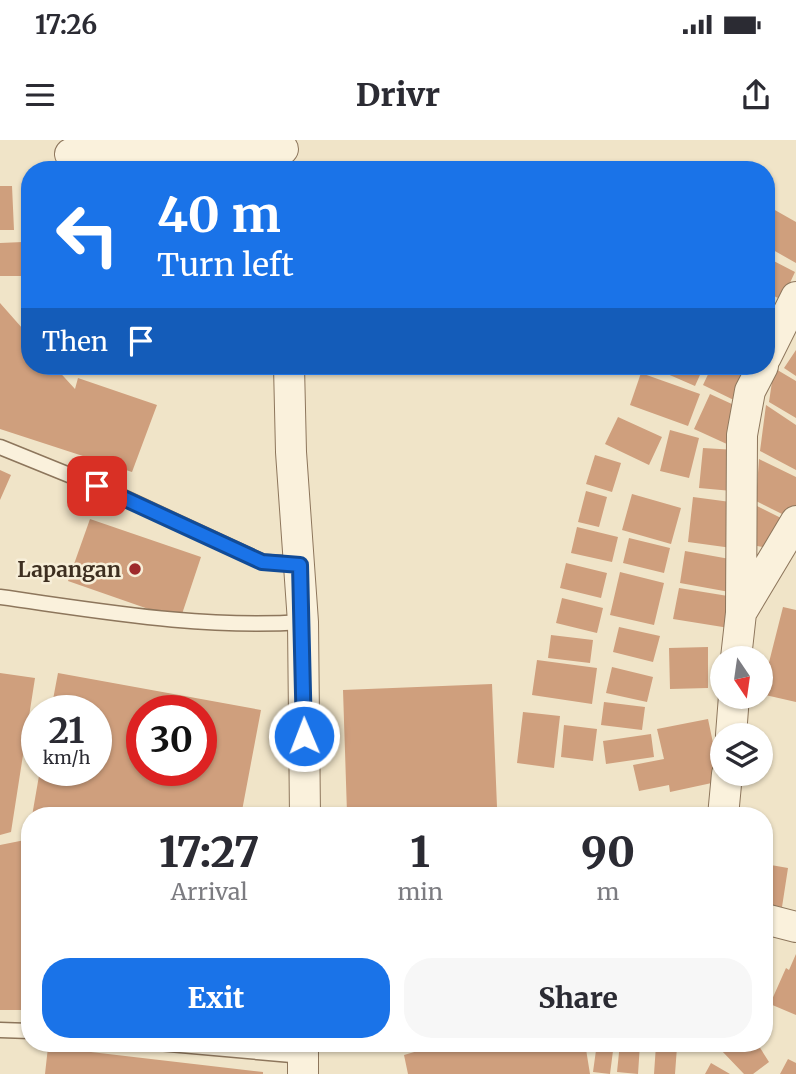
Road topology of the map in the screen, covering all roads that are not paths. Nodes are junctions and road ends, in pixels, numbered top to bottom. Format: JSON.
{"nodes":[{"id":1,"x":283,"y":153,"type":"edge"},
{"id":2,"x":70,"y":154,"type":"dead end"},
{"id":3,"x":796,"y":297,"type":"edge"},
{"id":4,"x":775,"y":339,"type":"edge"},
{"id":5,"x":289,"y":375,"type":"edge"},
{"id":6,"x":758,"y":375,"type":"edge"},
{"id":7,"x":0,"y":447,"type":"edge"},
{"id":8,"x":796,"y":521,"type":"edge"},
{"id":9,"x":300,"y":565,"type":"junction"},
{"id":10,"x":0,"y":597,"type":"edge"},
{"id":11,"x":741,"y":613,"type":"junction"},
{"id":12,"x":303,"y":622,"type":"junction"},
{"id":13,"x":737,"y":646,"type":"edge"},
{"id":14,"x":726,"y":786,"type":"edge"},
{"id":15,"x":305,"y":807,"type":"edge"},
{"id":16,"x":724,"y":807,"type":"edge"},
{"id":17,"x":773,"y":921,"type":"edge"},
{"id":18,"x":796,"y":927,"type":"edge"},
{"id":19,"x":0,"y":1030,"type":"edge"},
{"id":20,"x":21,"y":1031,"type":"edge"},
{"id":21,"x":245,"y":1052,"type":"edge"},
{"id":22,"x":303,"y":1058,"type":"edge"}],
"edges":[{"from":1,"to":2,"type":"street"},
{"from":3,"to":4,"type":"street"},
{"from":5,"to":9,"type":"street"},
{"from":6,"to":11,"type":"street"},
{"from":7,"to":9,"type":"lane"},
{"from":8,"to":11,"type":"street"},
{"from":9,"to":12,"type":"street"},
{"from":10,"to":12,"type":"lane"},
{"from":11,"to":13,"type":"street"},
{"from":12,"to":15,"type":"street"},
{"from":14,"to":16,"type":"street"},
{"from":17,"to":18,"type":"street"},
{"from":19,"to":20,"type":"lane"},
{"from":21,"to":22,"type":"lane"}]}
